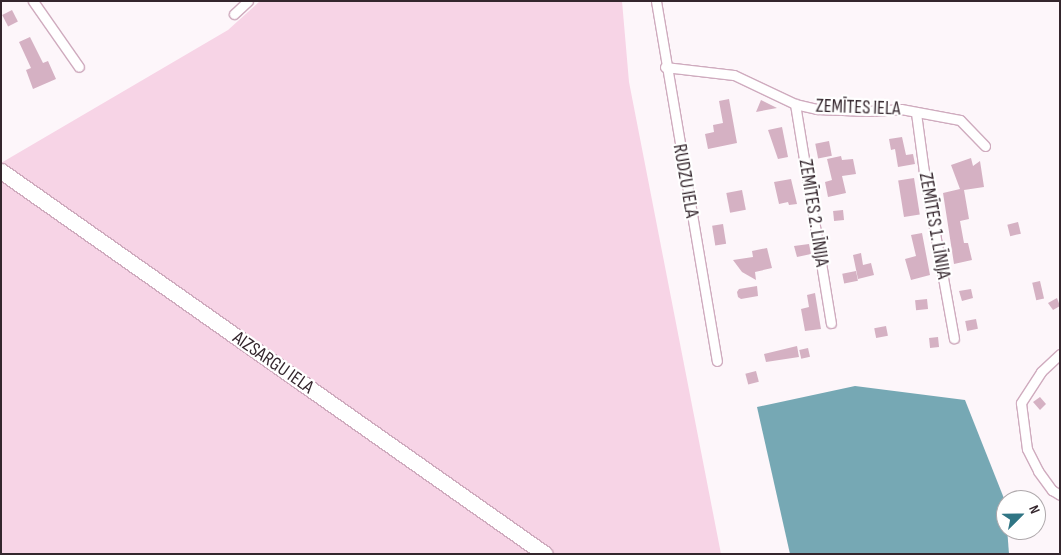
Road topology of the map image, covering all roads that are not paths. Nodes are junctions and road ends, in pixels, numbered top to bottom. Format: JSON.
{"nodes":[{"id":1,"x":33,"y":1,"type":"edge"},
{"id":2,"x":248,"y":1,"type":"edge"},
{"id":3,"x":656,"y":1,"type":"edge"},
{"id":4,"x":234,"y":14,"type":"dead end"},
{"id":5,"x":665,"y":66,"type":"junction"},
{"id":6,"x":79,"y":67,"type":"dead end"},
{"id":7,"x":795,"y":104,"type":"junction"},
{"id":8,"x":916,"y":113,"type":"junction"},
{"id":9,"x":985,"y":146,"type":"dead end"},
{"id":10,"x":1,"y":171,"type":"edge"},
{"id":11,"x":831,"y":323,"type":"dead end"},
{"id":12,"x":954,"y":338,"type":"dead end"},
{"id":13,"x":1060,"y":354,"type":"edge"},
{"id":14,"x":717,"y":361,"type":"dead end"},
{"id":15,"x":1060,"y":495,"type":"edge"},
{"id":16,"x":545,"y":554,"type":"edge"}],
"edges":[{"from":1,"to":6,"type":"street"},
{"from":2,"to":4,"type":"street"},
{"from":3,"to":5,"type":"street","name":"RUDZU IELA"},
{"from":5,"to":7,"type":"street","name":"ZEMĪTES IELA"},
{"from":5,"to":14,"type":"street","name":"RUDZU IELA"},
{"from":7,"to":8,"type":"street","name":"ZEMĪTES IELA"},
{"from":7,"to":11,"type":"street","name":"ZEMĪTES 2. LĪNIJA"},
{"from":8,"to":9,"type":"street","name":"ZEMĪTES IELA"},
{"from":8,"to":12,"type":"street","name":"ZEMĪTES 1. LĪNIJA"},
{"from":10,"to":16,"type":"highway","name":"AIZSARGU IELA"},
{"from":13,"to":15,"type":"street"}]}
